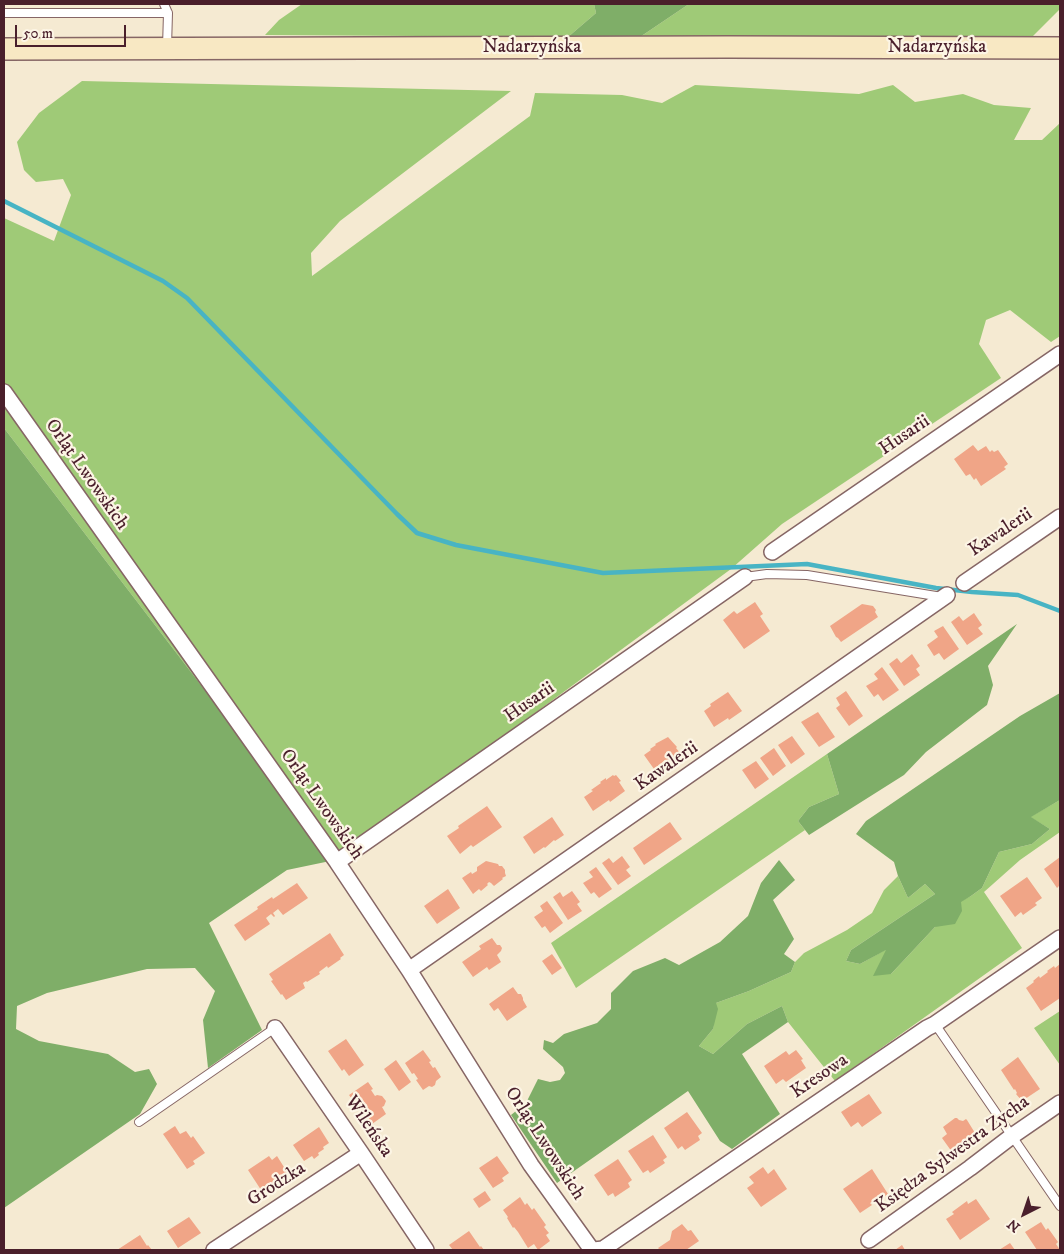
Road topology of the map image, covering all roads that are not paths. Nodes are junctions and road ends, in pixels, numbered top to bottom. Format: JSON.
{"nodes":[{"id":1,"x":167,"y":7,"type":"edge"},
{"id":2,"x":4,"y":13,"type":"edge"},
{"id":3,"x":1060,"y":48,"type":"edge"},
{"id":4,"x":167,"y":49,"type":"junction"},
{"id":5,"x":4,"y":50,"type":"edge"},
{"id":6,"x":1060,"y":354,"type":"edge"},
{"id":7,"x":4,"y":392,"type":"edge"},
{"id":8,"x":1060,"y":517,"type":"edge"},
{"id":9,"x":772,"y":552,"type":"dead end"},
{"id":10,"x":745,"y":577,"type":"joint"},
{"id":11,"x":964,"y":583,"type":"dead end"},
{"id":12,"x":946,"y":597,"type":"joint"},
{"id":13,"x":337,"y":862,"type":"junction"},
{"id":14,"x":1060,"y":938,"type":"edge"},
{"id":15,"x":410,"y":970,"type":"junction"},
{"id":16,"x":935,"y":1024,"type":"junction"},
{"id":17,"x":275,"y":1028,"type":"joint"},
{"id":18,"x":1060,"y":1103,"type":"edge"},
{"id":19,"x":139,"y":1122,"type":"dead end"},
{"id":20,"x":1012,"y":1136,"type":"junction"},
{"id":21,"x":362,"y":1153,"type":"junction"},
{"id":22,"x":1060,"y":1206,"type":"edge"},
{"id":23,"x":869,"y":1240,"type":"dead end"},
{"id":24,"x":214,"y":1250,"type":"edge"},
{"id":25,"x":426,"y":1250,"type":"edge"},
{"id":26,"x":598,"y":1250,"type":"edge"}],
"edges":[{"from":1,"to":2,"type":"lane"},
{"from":1,"to":4,"type":"lane"},
{"from":3,"to":4,"type":"main road","name":"Nadarzyńska"},
{"from":4,"to":5,"type":"main road","name":"Nadarzyńska"},
{"from":6,"to":9,"type":"street","name":"Husarii"},
{"from":7,"to":13,"type":"street","name":"Orląt Lwowskich"},
{"from":8,"to":11,"type":"street","name":"Kawalerii"},
{"from":10,"to":12,"type":"lane"},
{"from":10,"to":13,"type":"street","name":"Husarii"},
{"from":12,"to":15,"type":"street","name":"Kawalerii"},
{"from":13,"to":15,"type":"street","name":"Orląt Lwowskich"},
{"from":14,"to":16,"type":"street","name":"Kresowa"},
{"from":15,"to":26,"type":"street","name":"Orląt Lwowskich"},
{"from":16,"to":20,"type":"lane"},
{"from":16,"to":26,"type":"street","name":"Kresowa"},
{"from":17,"to":19,"type":"lane"},
{"from":17,"to":21,"type":"street","name":"Wileńska"},
{"from":18,"to":20,"type":"street","name":"Księdza Sylwestra Zycha"},
{"from":20,"to":22,"type":"lane"},
{"from":20,"to":23,"type":"street","name":"Księdza Sylwestra Zycha"},
{"from":21,"to":24,"type":"street","name":"Grodzka"},
{"from":21,"to":25,"type":"street","name":"Wileńska"}]}
